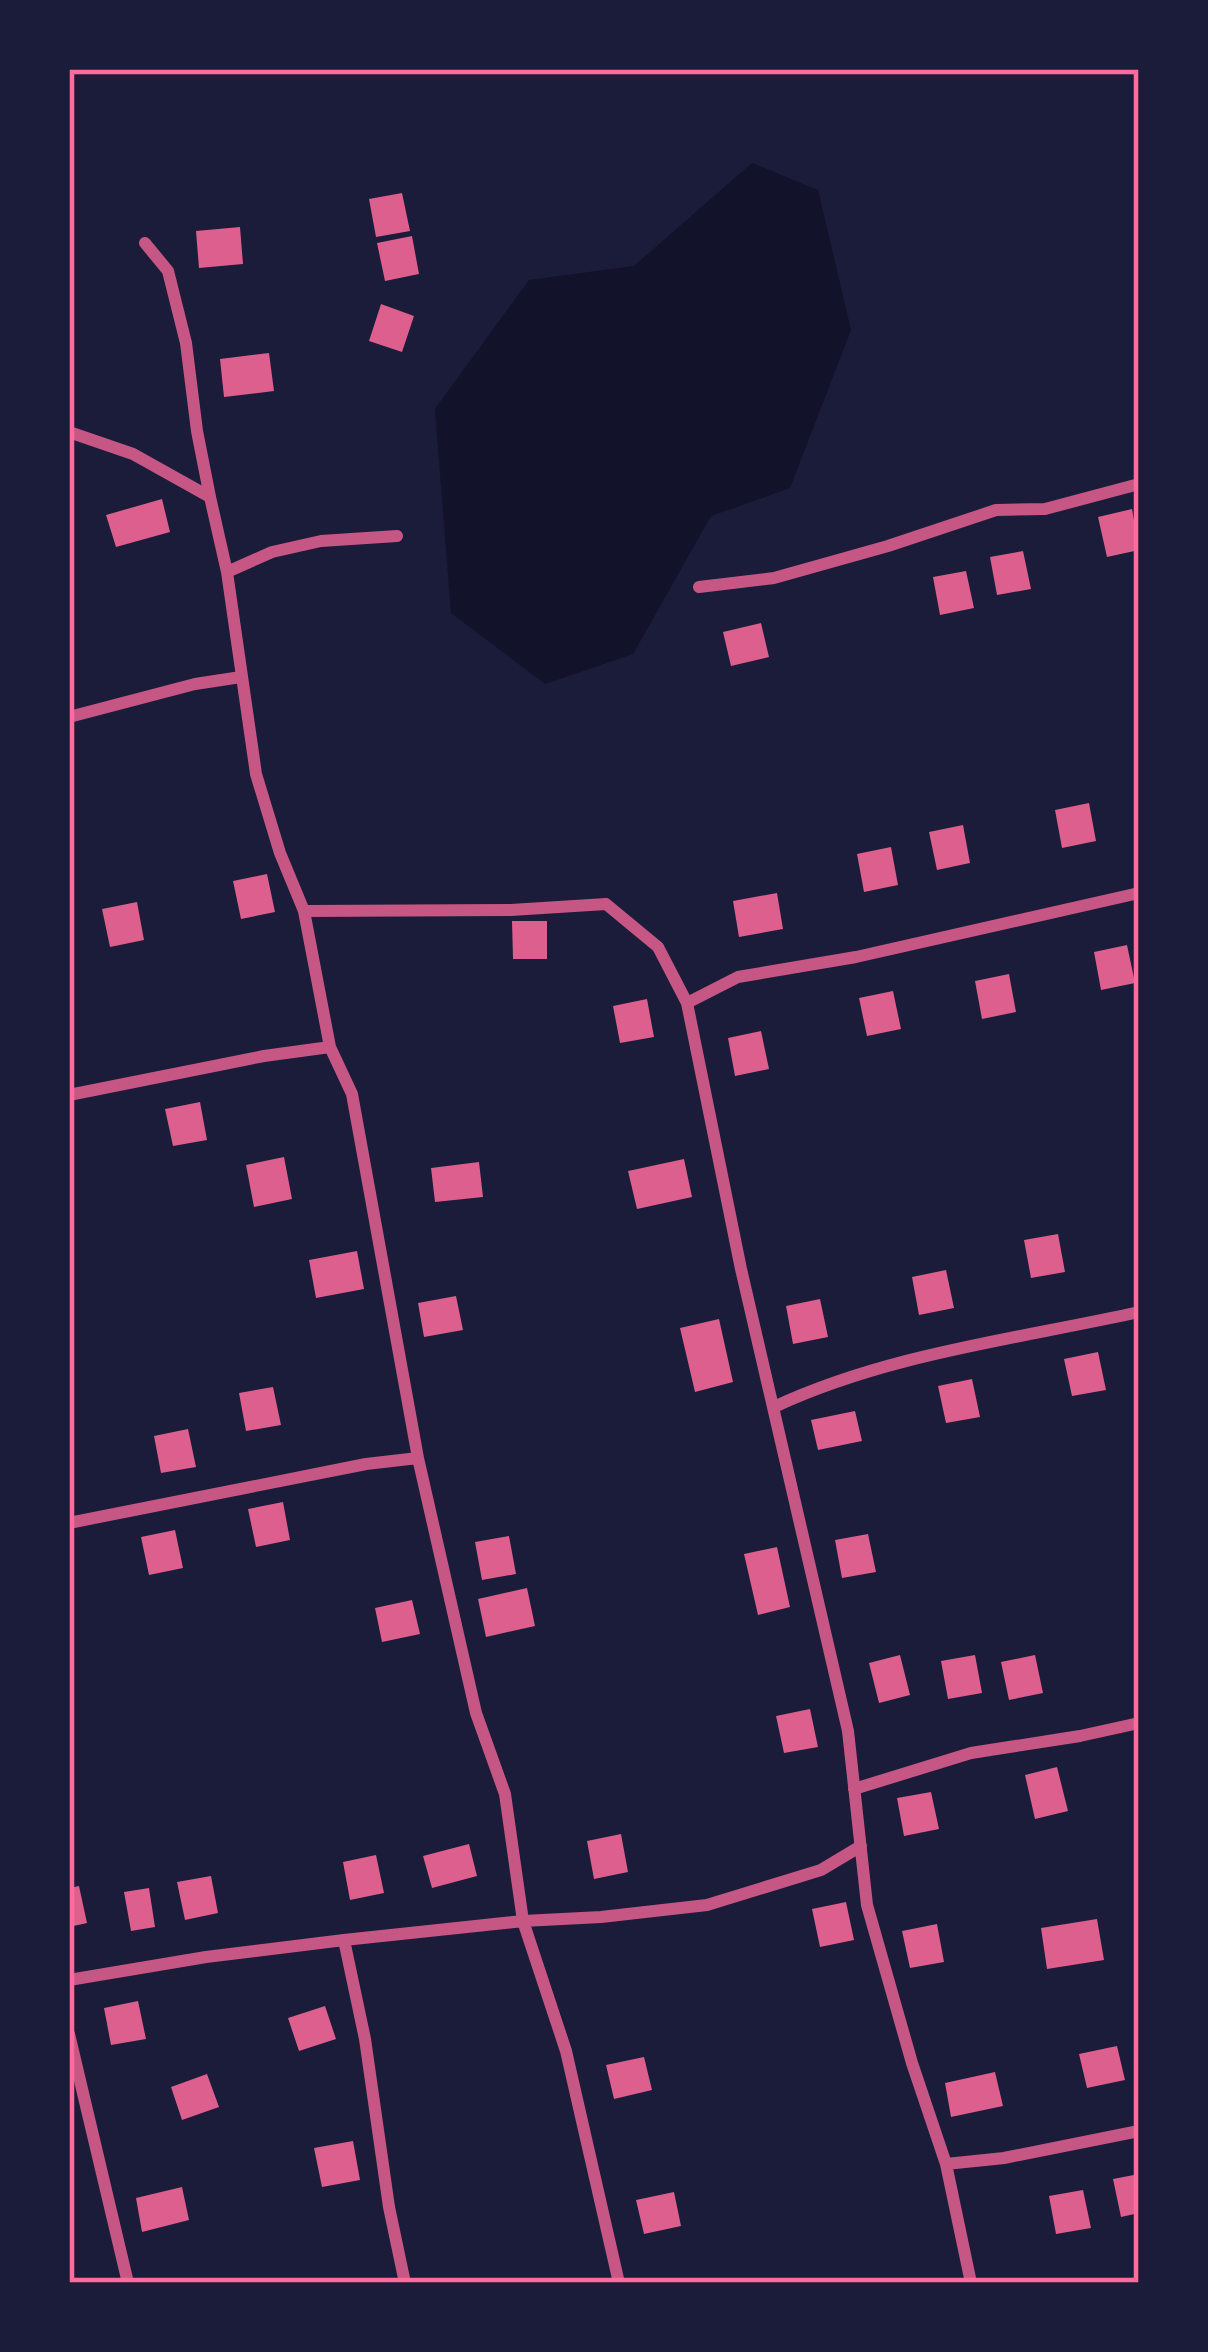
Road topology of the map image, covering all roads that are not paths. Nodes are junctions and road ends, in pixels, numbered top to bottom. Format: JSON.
{"nodes":[{"id":1,"x":145,"y":243,"type":"dead end"},
{"id":2,"x":69,"y":432,"type":"edge"},
{"id":3,"x":1139,"y":484,"type":"edge"},
{"id":4,"x":210,"y":496,"type":"junction"},
{"id":5,"x":397,"y":536,"type":"dead end"},
{"id":6,"x":227,"y":572,"type":"junction"},
{"id":7,"x":699,"y":587,"type":"dead end"},
{"id":8,"x":241,"y":676,"type":"junction"},
{"id":9,"x":69,"y":718,"type":"edge"},
{"id":10,"x":1139,"y":893,"type":"edge"},
{"id":11,"x":304,"y":911,"type":"junction"},
{"id":12,"x":688,"y":1003,"type":"junction"},
{"id":13,"x":329,"y":1047,"type":"junction"},
{"id":14,"x":69,"y":1095,"type":"edge"},
{"id":15,"x":1139,"y":1312,"type":"edge"},
{"id":16,"x":774,"y":1407,"type":"junction"},
{"id":17,"x":418,"y":1459,"type":"junction"},
{"id":18,"x":69,"y":1523,"type":"edge"},
{"id":19,"x":1139,"y":1723,"type":"edge"},
{"id":20,"x":854,"y":1789,"type":"junction"},
{"id":21,"x":861,"y":1846,"type":"junction"},
{"id":22,"x":523,"y":1922,"type":"junction"},
{"id":23,"x":344,"y":1940,"type":"junction"},
{"id":24,"x":69,"y":1980,"type":"edge"},
{"id":25,"x":69,"y":2034,"type":"edge"},
{"id":26,"x":1139,"y":2131,"type":"edge"},
{"id":27,"x":946,"y":2164,"type":"junction"},
{"id":28,"x":128,"y":2283,"type":"edge"},
{"id":29,"x":405,"y":2283,"type":"edge"},
{"id":30,"x":620,"y":2283,"type":"edge"},
{"id":31,"x":971,"y":2283,"type":"edge"}],
"edges":[{"from":1,"to":4,"type":"street"},
{"from":2,"to":4,"type":"street"},
{"from":3,"to":7,"type":"street"},
{"from":4,"to":6,"type":"street"},
{"from":5,"to":6,"type":"street"},
{"from":6,"to":8,"type":"street"},
{"from":8,"to":9,"type":"street"},
{"from":8,"to":11,"type":"street"},
{"from":10,"to":12,"type":"street"},
{"from":11,"to":12,"type":"street"},
{"from":11,"to":13,"type":"street"},
{"from":12,"to":16,"type":"street"},
{"from":13,"to":14,"type":"street"},
{"from":13,"to":17,"type":"street"},
{"from":15,"to":16,"type":"street"},
{"from":16,"to":20,"type":"street"},
{"from":17,"to":18,"type":"street"},
{"from":17,"to":22,"type":"street"},
{"from":19,"to":20,"type":"street"},
{"from":20,"to":21,"type":"street"},
{"from":21,"to":22,"type":"street"},
{"from":21,"to":27,"type":"street"},
{"from":22,"to":23,"type":"street"},
{"from":22,"to":30,"type":"street"},
{"from":23,"to":24,"type":"street"},
{"from":23,"to":29,"type":"street"},
{"from":25,"to":28,"type":"street"},
{"from":26,"to":27,"type":"street"},
{"from":27,"to":31,"type":"street"}]}
